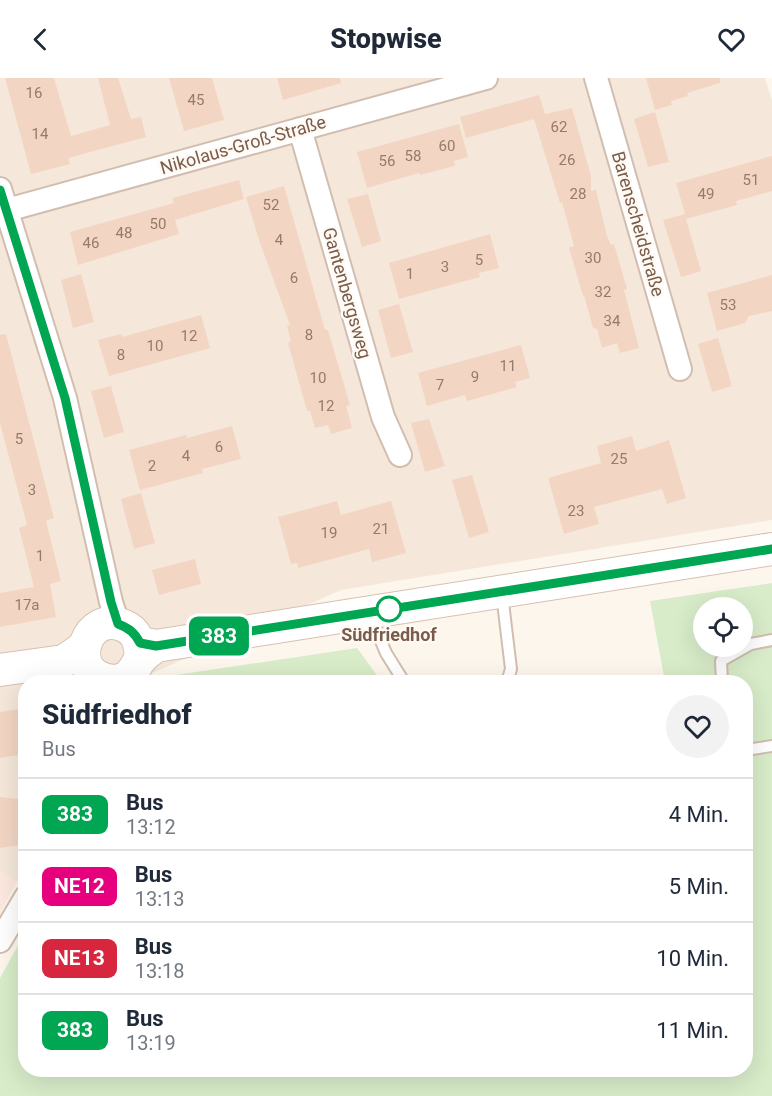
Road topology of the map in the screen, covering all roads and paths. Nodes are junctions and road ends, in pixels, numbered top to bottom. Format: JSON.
{"nodes":[{"id":1,"x":486,"y":78,"type":"edge"},
{"id":2,"x":596,"y":78,"type":"edge"},
{"id":3,"x":300,"y":129,"type":"junction"},
{"id":4,"x":2,"y":204,"type":"edge"},
{"id":5,"x":680,"y":369,"type":"dead end"},
{"id":6,"x":400,"y":456,"type":"dead end"},
{"id":7,"x":772,"y":549,"type":"edge"},
{"id":8,"x":501,"y":591,"type":"junction"},
{"id":9,"x":368,"y":612,"type":"junction"},
{"id":10,"x":772,"y":640,"type":"edge"},
{"id":11,"x":112,"y":654,"type":"edge"},
{"id":12,"x":0,"y":670,"type":"edge"},
{"id":13,"x":400,"y":675,"type":"edge"},
{"id":14,"x":509,"y":675,"type":"edge"},
{"id":15,"x":722,"y":675,"type":"edge"},
{"id":16,"x":772,"y":746,"type":"edge"},
{"id":17,"x":753,"y":749,"type":"edge"},
{"id":18,"x":18,"y":911,"type":"edge"},
{"id":19,"x":0,"y":941,"type":"edge"}],
"edges":[{"from":1,"to":3,"type":"street","name":"Nikolaus-Groß-Straße"},
{"from":2,"to":5,"type":"street","name":"Barenscheidstraße"},
{"from":3,"to":4,"type":"street","name":"Nikolaus-Groß-Straße"},
{"from":3,"to":6,"type":"street","name":"Gantenbergsweg"},
{"from":4,"to":11,"type":"street"},
{"from":7,"to":8,"type":"street"},
{"from":8,"to":9,"type":"street"},
{"from":8,"to":14,"type":"lane"},
{"from":9,"to":11,"type":"street"},
{"from":9,"to":13,"type":"lane"},
{"from":10,"to":15,"type":"lane"},
{"from":11,"to":12,"type":"street"},
{"from":16,"to":17,"type":"lane"},
{"from":18,"to":19,"type":"street"}]}
